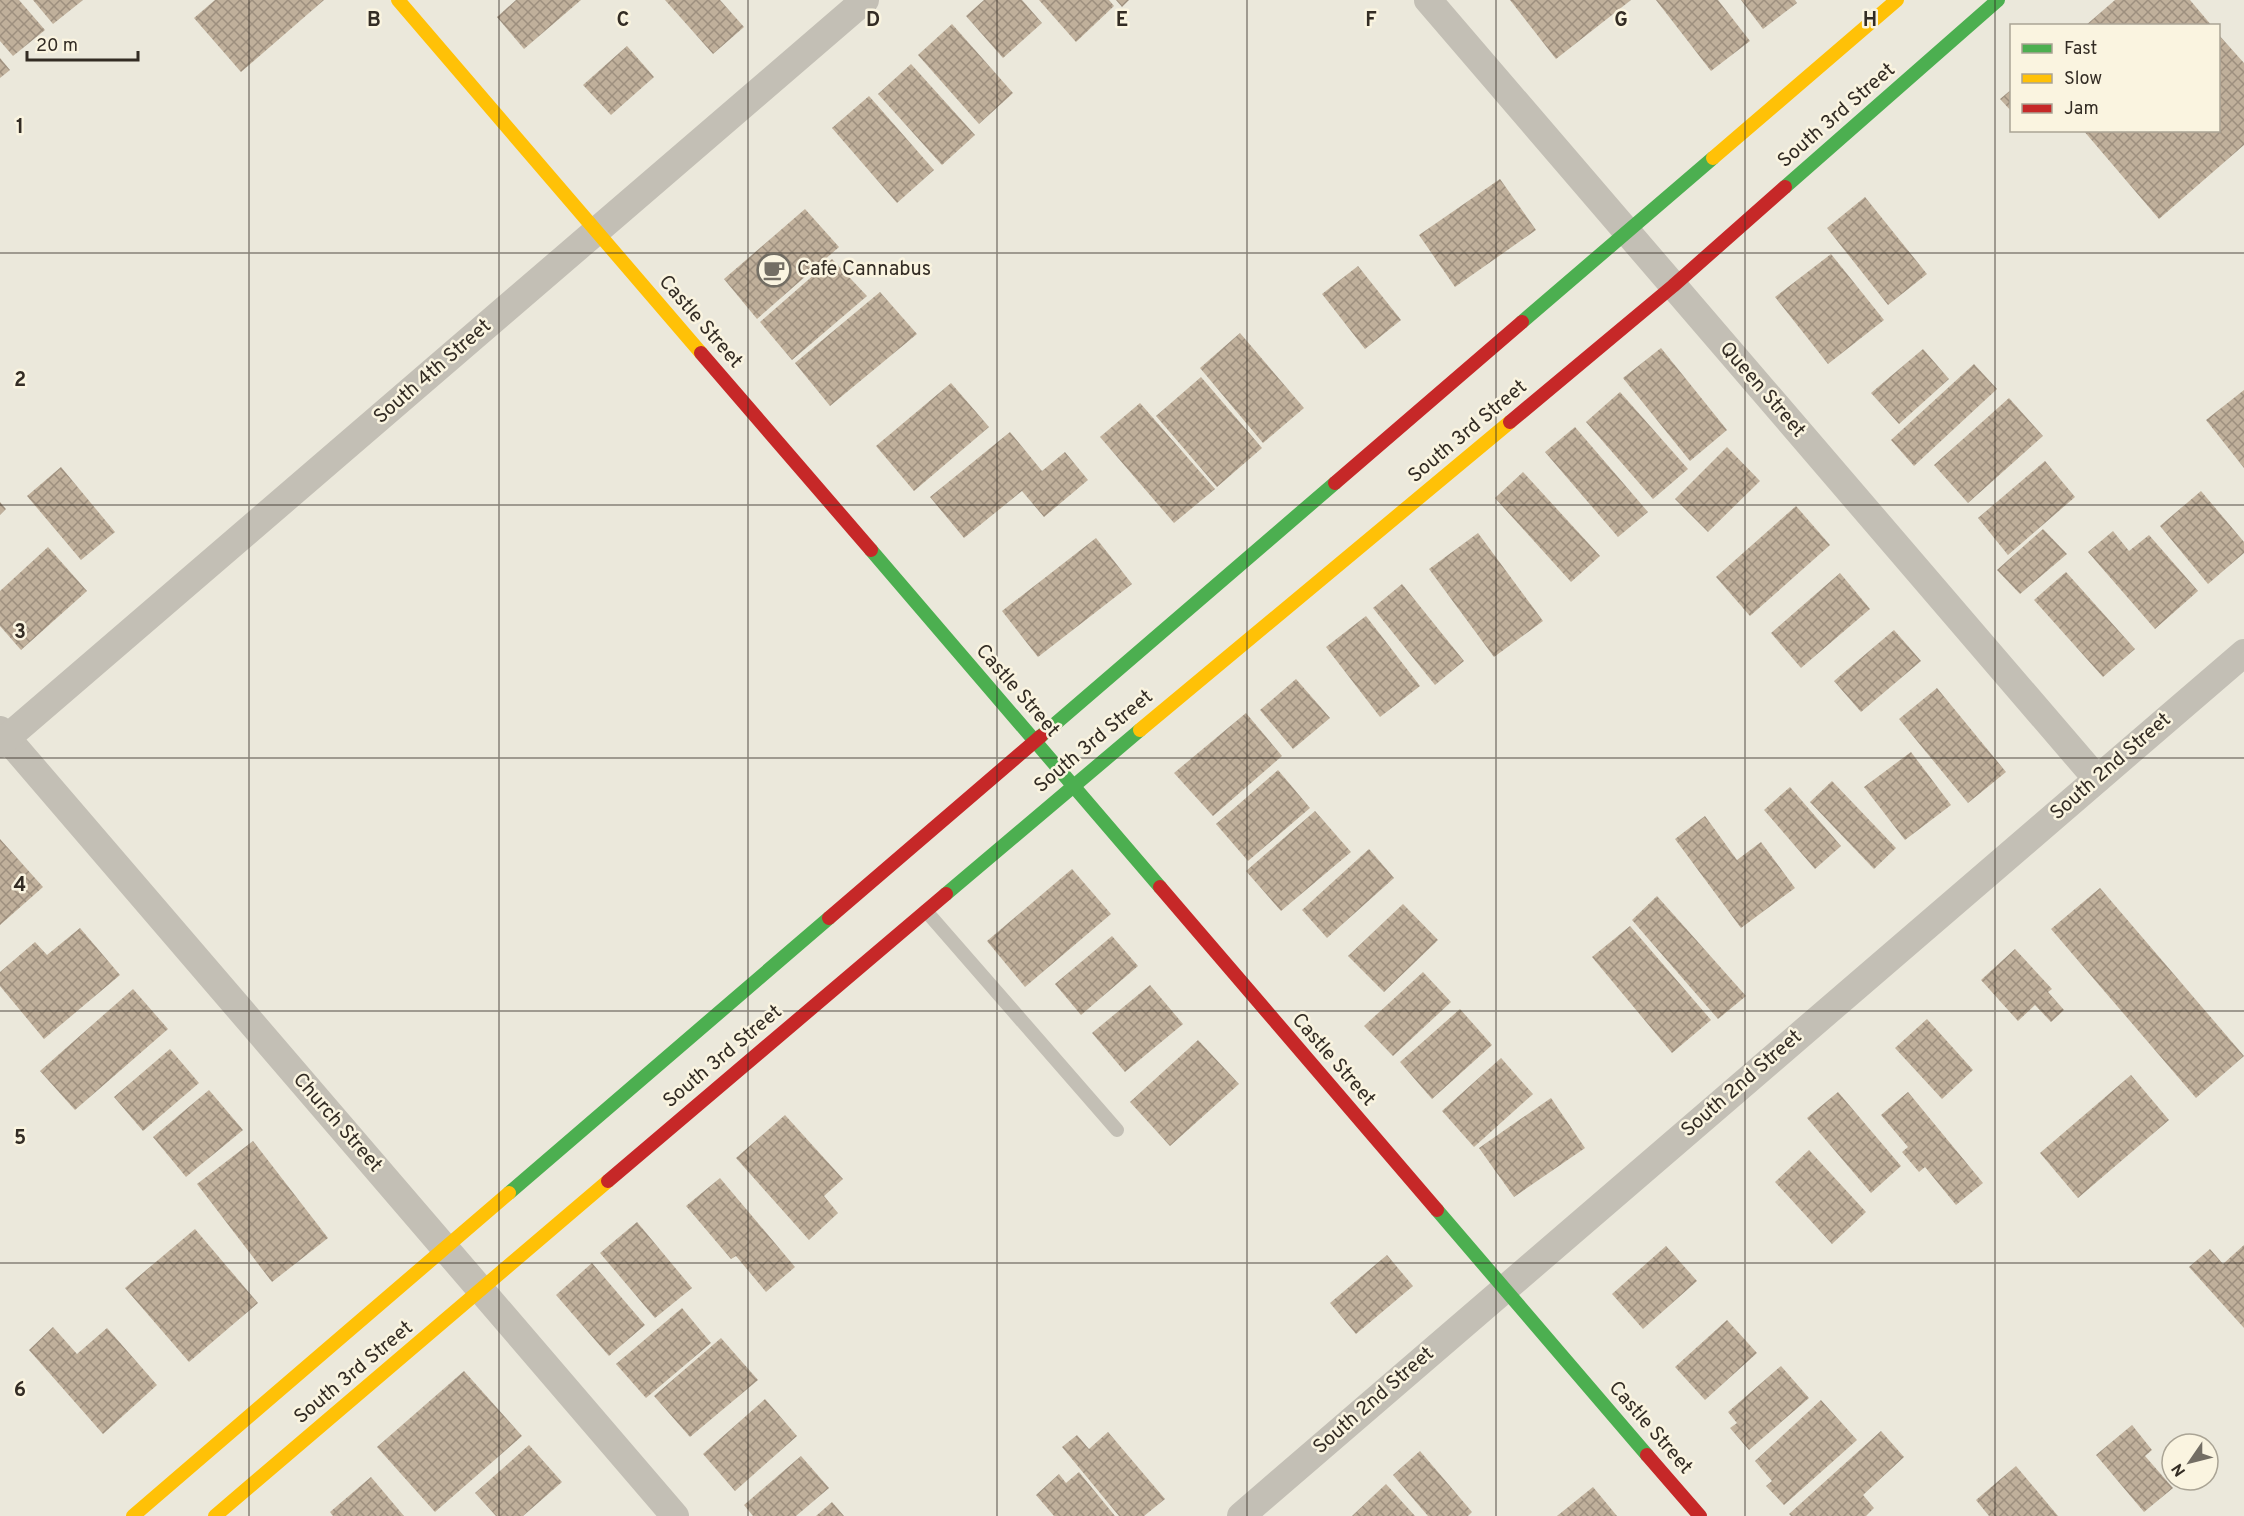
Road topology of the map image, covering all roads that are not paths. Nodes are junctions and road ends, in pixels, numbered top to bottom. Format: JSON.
{"nodes":[{"id":1,"x":398,"y":0,"type":"edge"},
{"id":2,"x":865,"y":0,"type":"edge"},
{"id":3,"x":1428,"y":0,"type":"edge"},
{"id":4,"x":1897,"y":0,"type":"edge"},
{"id":5,"x":1998,"y":0,"type":"edge"},
{"id":6,"x":596,"y":231,"type":"junction"},
{"id":7,"x":1628,"y":233,"type":"junction"},
{"id":8,"x":1673,"y":286,"type":"junction"},
{"id":9,"x":2244,"y":653,"type":"edge"},
{"id":10,"x":2,"y":738,"type":"edge"},
{"id":11,"x":1034,"y":741,"type":"junction"},
{"id":12,"x":2097,"y":779,"type":"junction"},
{"id":13,"x":1072,"y":786,"type":"junction"},
{"id":14,"x":926,"y":911,"type":"junction"},
{"id":15,"x":1117,"y":1130,"type":"dead end"},
{"id":16,"x":445,"y":1249,"type":"junction"},
{"id":17,"x":1505,"y":1289,"type":"junction"},
{"id":18,"x":481,"y":1290,"type":"junction"},
{"id":19,"x":133,"y":1516,"type":"edge"},
{"id":20,"x":215,"y":1516,"type":"edge"},
{"id":21,"x":675,"y":1516,"type":"edge"},
{"id":22,"x":1241,"y":1516,"type":"edge"},
{"id":23,"x":1700,"y":1516,"type":"edge"}],
"edges":[{"from":1,"to":6,"type":"main road","name":"Castle Street"},
{"from":2,"to":6,"type":"street","name":"South 4th Street"},
{"from":3,"to":7,"type":"street","name":"Queen Street"},
{"from":4,"to":7,"type":"main road","name":"South 3rd Street"},
{"from":5,"to":8,"type":"main road","name":"South 3rd Street"},
{"from":6,"to":10,"type":"street","name":"South 4th Street"},
{"from":6,"to":11,"type":"main road","name":"Castle Street"},
{"from":7,"to":8,"type":"street","name":"Queen Street"},
{"from":7,"to":11,"type":"main road","name":"South 3rd Street"},
{"from":8,"to":12,"type":"street","name":"Queen Street"},
{"from":8,"to":13,"type":"main road","name":"South 3rd Street"},
{"from":9,"to":12,"type":"street","name":"South 2nd Street"},
{"from":10,"to":16,"type":"street","name":"Church Street"},
{"from":11,"to":13,"type":"main road","name":"Castle Street"},
{"from":11,"to":16,"type":"main road","name":"South 3rd Street"},
{"from":12,"to":17,"type":"street","name":"South 2nd Street"},
{"from":13,"to":14,"type":"main road","name":"South 3rd Street"},
{"from":13,"to":17,"type":"main road","name":"Castle Street"},
{"from":14,"to":15,"type":"lane"},
{"from":14,"to":18,"type":"main road","name":"South 3rd Street"},
{"from":16,"to":18,"type":"street","name":"Church Street"},
{"from":16,"to":19,"type":"main road","name":"South 3rd Street"},
{"from":17,"to":22,"type":"street","name":"South 2nd Street"},
{"from":17,"to":23,"type":"main road","name":"Castle Street"},
{"from":18,"to":20,"type":"main road","name":"South 3rd Street"},
{"from":18,"to":21,"type":"street","name":"Church Street"}]}
